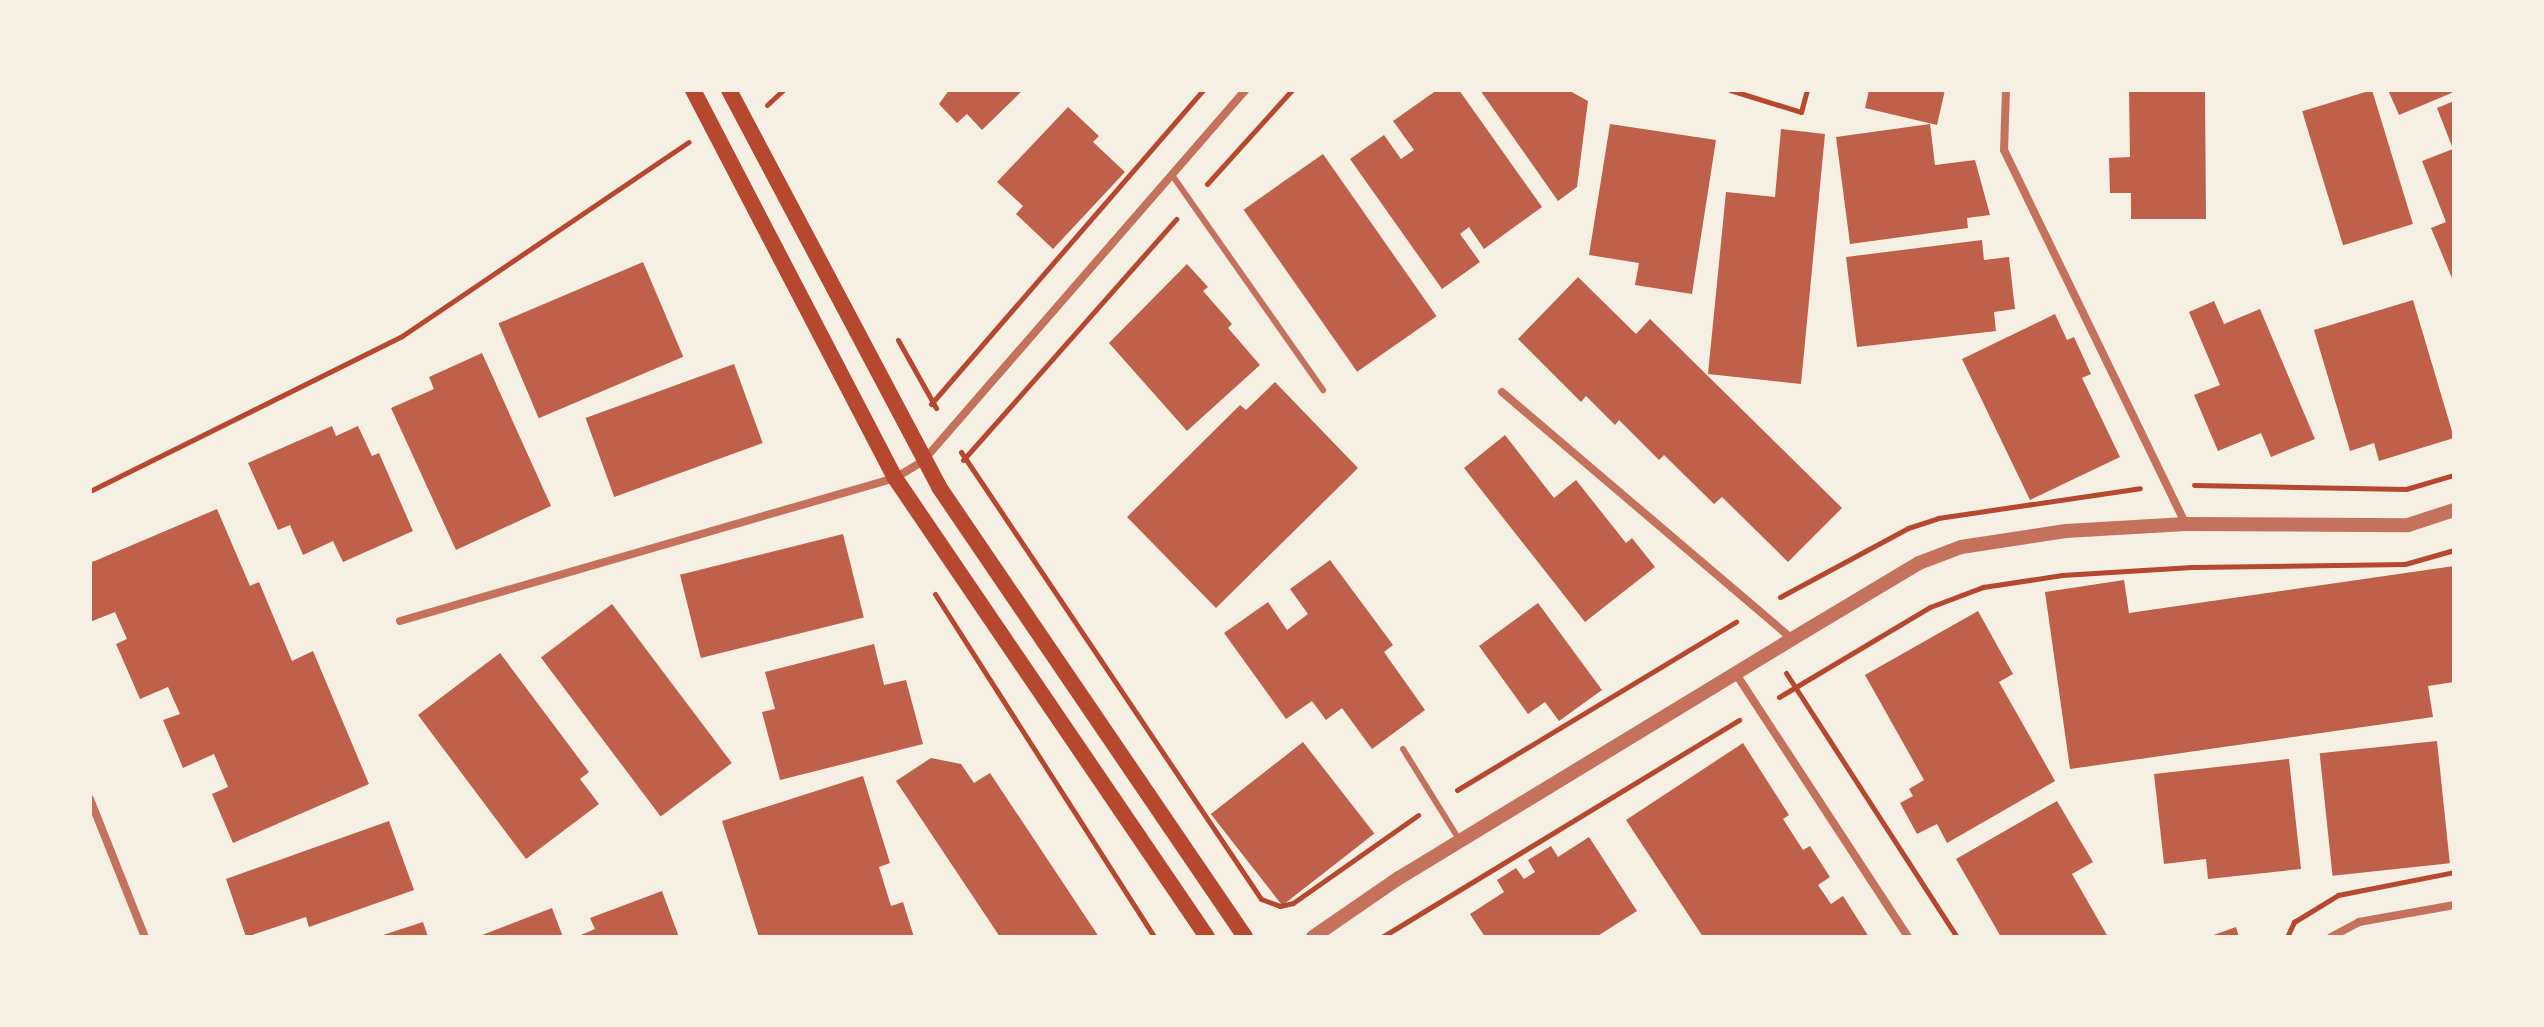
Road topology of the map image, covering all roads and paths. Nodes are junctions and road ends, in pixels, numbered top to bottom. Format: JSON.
{"nodes":[{"id":1,"x":693,"y":90,"type":"edge"},
{"id":2,"x":729,"y":90,"type":"edge"},
{"id":3,"x":762,"y":90,"type":"edge"},
{"id":4,"x":783,"y":90,"type":"edge"},
{"id":5,"x":1203,"y":90,"type":"edge"},
{"id":6,"x":1246,"y":90,"type":"edge"},
{"id":7,"x":1292,"y":90,"type":"edge"},
{"id":8,"x":1730,"y":90,"type":"edge"},
{"id":9,"x":1807,"y":90,"type":"edge"},
{"id":10,"x":2006,"y":90,"type":"edge"},
{"id":11,"x":769,"y":104,"type":"junction"},
{"id":12,"x":774,"y":114,"type":"dead end"},
{"id":13,"x":688,"y":142,"type":"dead end"},
{"id":14,"x":1172,"y":175,"type":"junction"},
{"id":15,"x":1191,"y":202,"type":"junction"},
{"id":16,"x":896,"y":335,"type":"dead end"},
{"id":17,"x":1323,"y":390,"type":"dead end"},
{"id":18,"x":1502,"y":392,"type":"dead end"},
{"id":19,"x":933,"y":402,"type":"junction"},
{"id":20,"x":908,"y":432,"type":"junction"},
{"id":21,"x":949,"y":432,"type":"junction"},
{"id":22,"x":964,"y":458,"type":"junction"},
{"id":23,"x":923,"y":461,"type":"junction"},
{"id":24,"x":895,"y":478,"type":"junction"},
{"id":25,"x":939,"y":487,"type":"junction"},
{"id":26,"x":90,"y":491,"type":"edge"},
{"id":27,"x":2454,"y":510,"type":"edge"},
{"id":28,"x":2186,"y":524,"type":"junction"},
{"id":29,"x":2454,"y":550,"type":"edge"},
{"id":30,"x":400,"y":621,"type":"dead end"},
{"id":31,"x":1792,"y":639,"type":"junction"},
{"id":32,"x":1772,"y":652,"type":"junction"},
{"id":33,"x":1738,"y":677,"type":"junction"},
{"id":34,"x":1795,"y":687,"type":"junction"},
{"id":35,"x":1759,"y":709,"type":"junction"},
{"id":36,"x":1403,"y":749,"type":"dead end"},
{"id":37,"x":90,"y":799,"type":"edge"},
{"id":38,"x":1460,"y":841,"type":"junction"},
{"id":39,"x":1293,"y":903,"type":"dead end"},
{"id":40,"x":2454,"y":905,"type":"edge"},
{"id":41,"x":145,"y":937,"type":"edge"},
{"id":42,"x":1207,"y":937,"type":"edge"},
{"id":43,"x":1245,"y":937,"type":"edge"},
{"id":44,"x":1313,"y":937,"type":"edge"},
{"id":45,"x":1382,"y":937,"type":"edge"},
{"id":46,"x":1908,"y":937,"type":"edge"},
{"id":47,"x":1957,"y":937,"type":"edge"},
{"id":48,"x":2331,"y":937,"type":"edge"}],
"edges":[{"from":1,"to":24,"type":"main road"},
{"from":2,"to":20,"type":"main road"},
{"from":3,"to":11,"type":"path"},
{"from":4,"to":11,"type":"path"},
{"from":5,"to":19,"type":"path"},
{"from":6,"to":14,"type":"street"},
{"from":7,"to":15,"type":"path"},
{"from":8,"to":9,"type":"path"},
{"from":10,"to":28,"type":"street"},
{"from":11,"to":12,"type":"path"},
{"from":13,"to":26,"type":"path"},
{"from":14,"to":15,"type":"lane"},
{"from":14,"to":21,"type":"street"},
{"from":15,"to":17,"type":"lane"},
{"from":15,"to":22,"type":"path"},
{"from":16,"to":19,"type":"path"},
{"from":18,"to":31,"type":"street"},
{"from":19,"to":20,"type":"path"},
{"from":19,"to":21,"type":"path"},
{"from":20,"to":23,"type":"main road"},
{"from":21,"to":22,"type":"path"},
{"from":21,"to":23,"type":"street"},
{"from":22,"to":25,"type":"path"},
{"from":22,"to":39,"type":"path"},
{"from":23,"to":24,"type":"street"},
{"from":23,"to":25,"type":"main road"},
{"from":24,"to":30,"type":"street"},
{"from":24,"to":42,"type":"main road"},
{"from":25,"to":43,"type":"main road"},
{"from":27,"to":28,"type":"street"},
{"from":28,"to":31,"type":"street"},
{"from":29,"to":34,"type":"path"},
{"from":31,"to":32,"type":"street"},
{"from":32,"to":33,"type":"street"},
{"from":32,"to":34,"type":"path"},
{"from":33,"to":35,"type":"street"},
{"from":33,"to":38,"type":"street"},
{"from":34,"to":35,"type":"path"},
{"from":34,"to":47,"type":"path"},
{"from":35,"to":45,"type":"path"},
{"from":35,"to":46,"type":"street"},
{"from":36,"to":38,"type":"lane"},
{"from":37,"to":41,"type":"street"},
{"from":38,"to":44,"type":"street"},
{"from":40,"to":48,"type":"street"}]}
